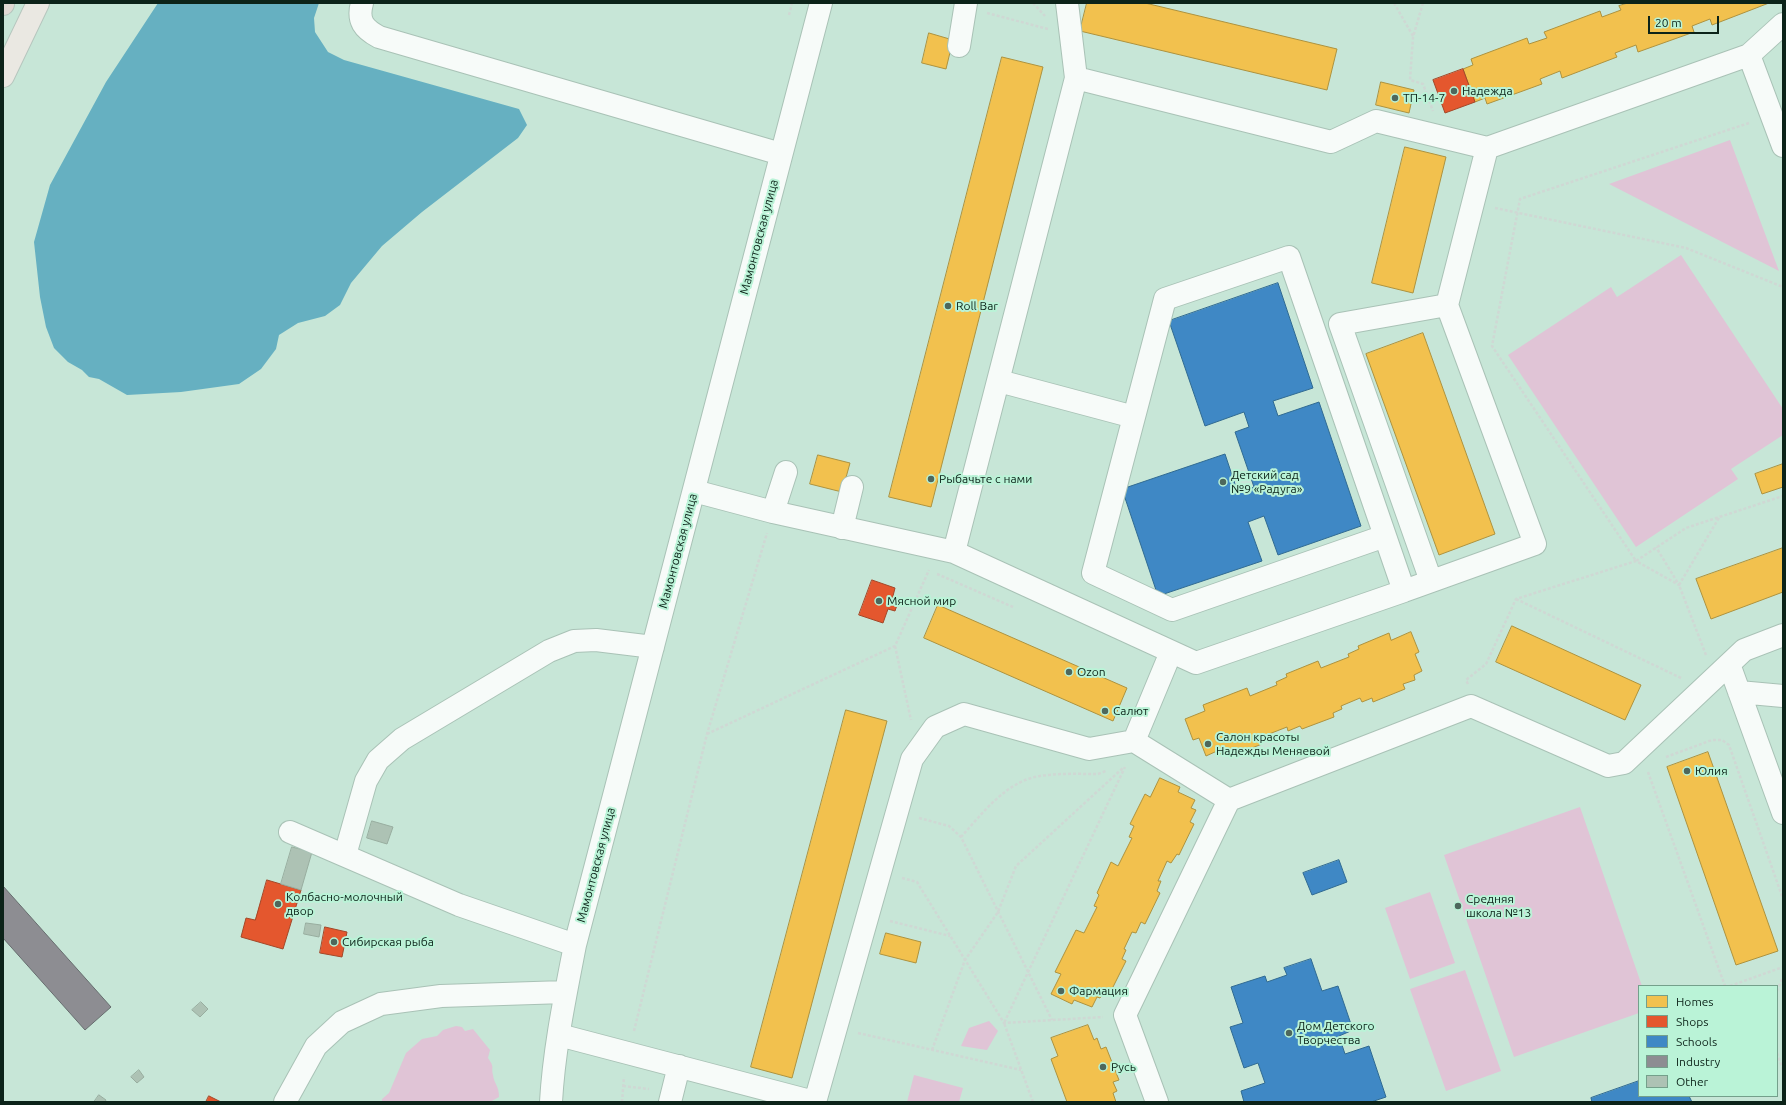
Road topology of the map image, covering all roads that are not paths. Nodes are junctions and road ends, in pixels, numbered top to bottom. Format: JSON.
{"nodes":[{"id":1,"x":38,"y":3,"type":"edge"},
{"id":2,"x":362,"y":3,"type":"edge"},
{"id":3,"x":821,"y":3,"type":"edge"},
{"id":4,"x":1066,"y":3,"type":"edge"},
{"id":5,"x":966,"y":5,"type":"edge"},
{"id":6,"x":1783,"y":24,"type":"edge"},
{"id":7,"x":959,"y":46,"type":"dead end"},
{"id":8,"x":1748,"y":55,"type":"junction"},
{"id":9,"x":3,"y":76,"type":"edge"},
{"id":10,"x":1076,"y":78,"type":"junction"},
{"id":11,"x":1783,"y":146,"type":"edge"},
{"id":12,"x":1487,"y":148,"type":"junction"},
{"id":13,"x":781,"y":154,"type":"junction"},
{"id":14,"x":1447,"y":304,"type":"junction"},
{"id":15,"x":999,"y":381,"type":"junction"},
{"id":16,"x":1134,"y":417,"type":"junction"},
{"id":17,"x":786,"y":472,"type":"dead end"},
{"id":18,"x":852,"y":487,"type":"dead end"},
{"id":19,"x":694,"y":491,"type":"junction"},
{"id":20,"x":773,"y":512,"type":"junction"},
{"id":21,"x":842,"y":528,"type":"junction"},
{"id":22,"x":1385,"y":536,"type":"junction"},
{"id":23,"x":954,"y":552,"type":"junction"},
{"id":24,"x":1431,"y":581,"type":"junction"},
{"id":25,"x":1404,"y":591,"type":"junction"},
{"id":26,"x":1783,"y":635,"type":"edge"},
{"id":27,"x":653,"y":647,"type":"junction"},
{"id":28,"x":1171,"y":652,"type":"junction"},
{"id":29,"x":1729,"y":664,"type":"junction"},
{"id":30,"x":1739,"y":692,"type":"junction"},
{"id":31,"x":1783,"y":696,"type":"edge"},
{"id":32,"x":1134,"y":741,"type":"junction"},
{"id":33,"x":1229,"y":800,"type":"junction"},
{"id":34,"x":1783,"y":812,"type":"edge"},
{"id":35,"x":290,"y":832,"type":"dead end"},
{"id":36,"x":345,"y":855,"type":"junction"},
{"id":37,"x":575,"y":945,"type":"junction"},
{"id":38,"x":566,"y":992,"type":"junction"},
{"id":39,"x":559,"y":1035,"type":"junction"},
{"id":40,"x":679,"y":1066,"type":"junction"},
{"id":41,"x":285,"y":1102,"type":"edge"},
{"id":42,"x":551,"y":1102,"type":"edge"},
{"id":43,"x":670,"y":1102,"type":"edge"},
{"id":44,"x":815,"y":1102,"type":"edge"},
{"id":45,"x":1156,"y":1102,"type":"edge"}],
"edges":[{"from":1,"to":9,"type":"main road"},
{"from":2,"to":13,"type":"street"},
{"from":3,"to":13,"type":"street","name":"Мамонтовская улица"},
{"from":4,"to":10,"type":"street"},
{"from":5,"to":7,"type":"street"},
{"from":6,"to":8,"type":"street"},
{"from":8,"to":11,"type":"street"},
{"from":8,"to":12,"type":"street"},
{"from":10,"to":12,"type":"street"},
{"from":10,"to":15,"type":"street"},
{"from":12,"to":14,"type":"street"},
{"from":13,"to":19,"type":"street","name":"Мамонтовская улица"},
{"from":14,"to":24,"type":"street"},
{"from":14,"to":24,"type":"street"},
{"from":15,"to":16,"type":"street"},
{"from":15,"to":23,"type":"street"},
{"from":16,"to":22,"type":"street"},
{"from":16,"to":22,"type":"street"},
{"from":17,"to":20,"type":"street"},
{"from":18,"to":21,"type":"street"},
{"from":19,"to":20,"type":"street"},
{"from":19,"to":27,"type":"street","name":"Мамонтовская улица"},
{"from":20,"to":21,"type":"street"},
{"from":21,"to":23,"type":"street"},
{"from":22,"to":25,"type":"street"},
{"from":23,"to":28,"type":"street"},
{"from":24,"to":25,"type":"street"},
{"from":25,"to":28,"type":"street"},
{"from":26,"to":29,"type":"street"},
{"from":27,"to":36,"type":"street"},
{"from":27,"to":37,"type":"street","name":"Мамонтовская улица"},
{"from":28,"to":32,"type":"street"},
{"from":29,"to":30,"type":"street"},
{"from":29,"to":33,"type":"street"},
{"from":30,"to":31,"type":"street"},
{"from":30,"to":34,"type":"street"},
{"from":32,"to":33,"type":"street"},
{"from":32,"to":44,"type":"street"},
{"from":33,"to":45,"type":"street"},
{"from":35,"to":36,"type":"street"},
{"from":36,"to":37,"type":"street"},
{"from":37,"to":38,"type":"street","name":"Мамонтовская улица"},
{"from":38,"to":39,"type":"street","name":"Мамонтовская улица"},
{"from":38,"to":41,"type":"street"},
{"from":39,"to":40,"type":"street"},
{"from":39,"to":42,"type":"street","name":"Мамонтовская улица"},
{"from":40,"to":43,"type":"street"},
{"from":40,"to":44,"type":"street"}]}
